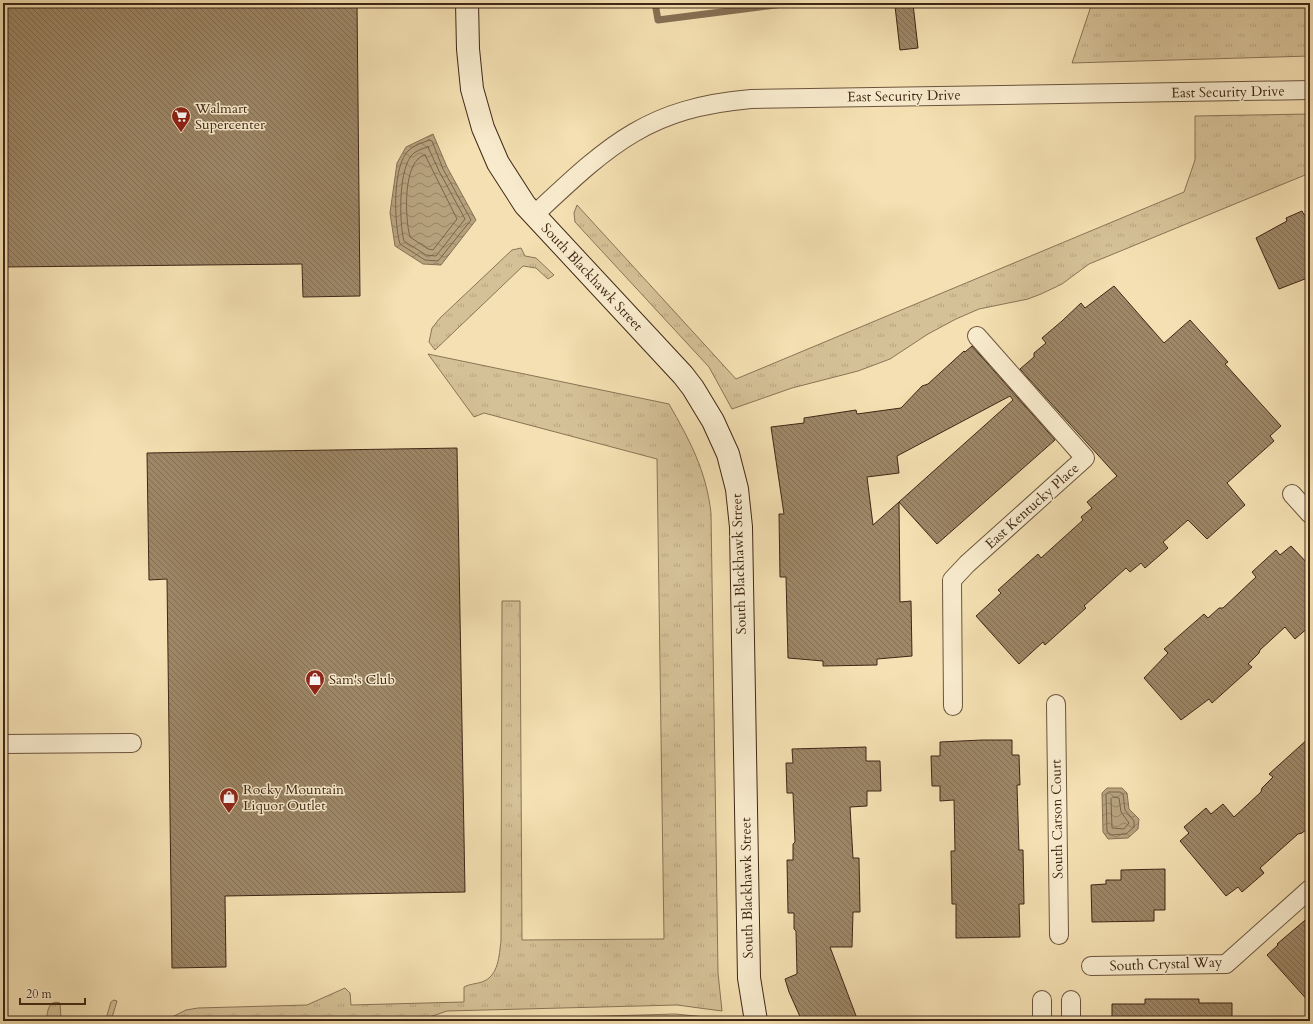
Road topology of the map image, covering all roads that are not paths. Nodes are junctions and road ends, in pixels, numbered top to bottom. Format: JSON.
{"nodes":[{"id":1,"x":467,"y":3,"type":"edge"},
{"id":2,"x":1310,"y":90,"type":"edge"},
{"id":3,"x":534,"y":215,"type":"junction"},
{"id":4,"x":977,"y":336,"type":"dead end"},
{"id":5,"x":1292,"y":494,"type":"dead end"},
{"id":6,"x":1310,"y":514,"type":"edge"},
{"id":7,"x":1056,"y":704,"type":"dead end"},
{"id":8,"x":954,"y":706,"type":"dead end"},
{"id":9,"x":132,"y":743,"type":"dead end"},
{"id":10,"x":3,"y":744,"type":"edge"},
{"id":11,"x":1310,"y":889,"type":"edge"},
{"id":12,"x":1059,"y":935,"type":"dead end"},
{"id":13,"x":1091,"y":966,"type":"dead end"},
{"id":14,"x":1042,"y":1000,"type":"dead end"},
{"id":15,"x":1071,"y":1000,"type":"dead end"},
{"id":16,"x":756,"y":1021,"type":"edge"},
{"id":17,"x":1042,"y":1021,"type":"edge"},
{"id":18,"x":1071,"y":1021,"type":"edge"}],
"edges":[{"from":1,"to":3,"type":"street","name":"South Blackhawk Street"},
{"from":2,"to":3,"type":"street","name":"East Security Drive"},
{"from":3,"to":16,"type":"street","name":"South Blackhawk Street"},
{"from":4,"to":8,"type":"street","name":"East Kentucky Place"},
{"from":5,"to":6,"type":"street"},
{"from":7,"to":12,"type":"street","name":"South Carson Court"},
{"from":9,"to":10,"type":"street"},
{"from":11,"to":13,"type":"street","name":"South Crystal Way"},
{"from":14,"to":17,"type":"street"},
{"from":15,"to":18,"type":"street"}]}
